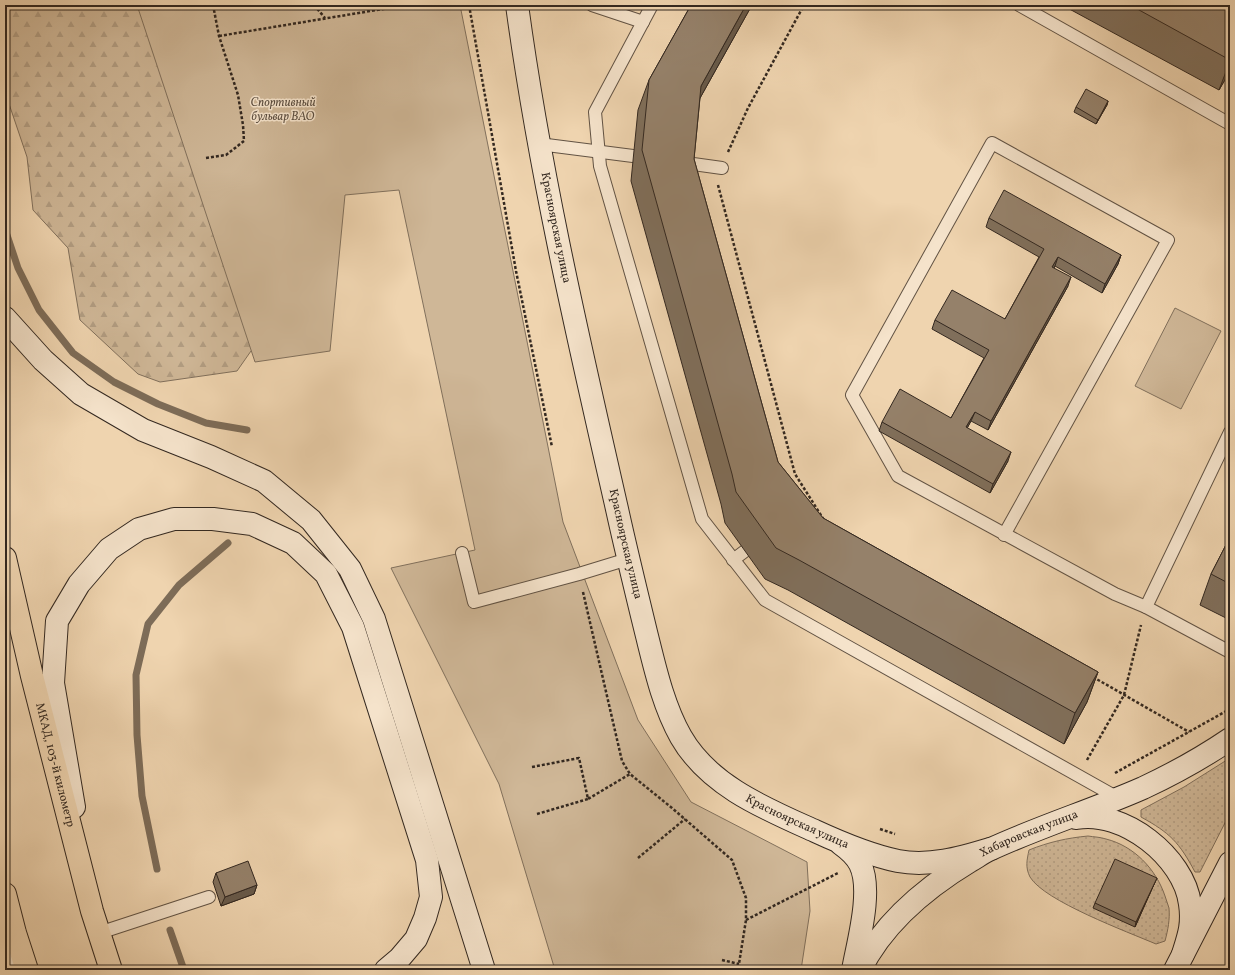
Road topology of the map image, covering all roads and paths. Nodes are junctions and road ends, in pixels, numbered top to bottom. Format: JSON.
{"nodes":[{"id":1,"x":213,"y":5,"type":"edge"},
{"id":2,"x":314,"y":5,"type":"edge"},
{"id":3,"x":407,"y":5,"type":"edge"},
{"id":4,"x":469,"y":5,"type":"edge"},
{"id":5,"x":517,"y":5,"type":"edge"},
{"id":6,"x":592,"y":5,"type":"edge"},
{"id":7,"x":652,"y":5,"type":"edge"},
{"id":8,"x":1019,"y":5,"type":"edge"},
{"id":9,"x":607,"y":7,"type":"edge"},
{"id":10,"x":325,"y":19,"type":"junction"},
{"id":11,"x":643,"y":22,"type":"junction"},
{"id":12,"x":219,"y":36,"type":"junction"},
{"id":13,"x":1230,"y":124,"type":"edge"},
{"id":14,"x":539,"y":144,"type":"junction"},
{"id":15,"x":597,"y":152,"type":"junction"},
{"id":16,"x":633,"y":156,"type":"dead end"},
{"id":17,"x":206,"y":158,"type":"dead end"},
{"id":18,"x":686,"y":163,"type":"edge"},
{"id":19,"x":722,"y":168,"type":"dead end"},
{"id":20,"x":5,"y":318,"type":"edge"},
{"id":21,"x":1230,"y":432,"type":"edge"},
{"id":22,"x":552,"y":447,"type":"dead end"},
{"id":23,"x":1004,"y":535,"type":"junction"},
{"id":24,"x":745,"y":551,"type":"dead end"},
{"id":25,"x":462,"y":553,"type":"dead end"},
{"id":26,"x":5,"y":558,"type":"edge"},
{"id":27,"x":628,"y":559,"type":"junction"},
{"id":28,"x":733,"y":560,"type":"junction"},
{"id":29,"x":579,"y":574,"type":"junction"},
{"id":30,"x":1146,"y":607,"type":"junction"},
{"id":31,"x":1230,"y":652,"type":"edge"},
{"id":32,"x":1230,"y":709,"type":"edge"},
{"id":33,"x":1230,"y":739,"type":"edge"},
{"id":34,"x":532,"y":767,"type":"dead end"},
{"id":35,"x":630,"y":774,"type":"junction"},
{"id":36,"x":1078,"y":775,"type":"junction"},
{"id":37,"x":1094,"y":784,"type":"junction"},
{"id":38,"x":1118,"y":798,"type":"junction"},
{"id":39,"x":588,"y":799,"type":"junction"},
{"id":40,"x":537,"y":814,"type":"dead end"},
{"id":41,"x":685,"y":819,"type":"junction"},
{"id":42,"x":1059,"y":821,"type":"junction"},
{"id":43,"x":880,"y":829,"type":"dead end"},
{"id":44,"x":898,"y":836,"type":"dead end"},
{"id":45,"x":833,"y":839,"type":"junction"},
{"id":46,"x":990,"y":849,"type":"junction"},
{"id":47,"x":638,"y":858,"type":"dead end"},
{"id":48,"x":1230,"y":863,"type":"edge"},
{"id":49,"x":834,"y":868,"type":"dead end"},
{"id":50,"x":839,"y":873,"type":"junction"},
{"id":51,"x":841,"y":879,"type":"dead end"},
{"id":52,"x":5,"y":894,"type":"edge"},
{"id":53,"x":209,"y":897,"type":"dead end"},
{"id":54,"x":92,"y":911,"type":"junction"},
{"id":55,"x":746,"y":920,"type":"junction"},
{"id":56,"x":99,"y":933,"type":"junction"},
{"id":57,"x":5,"y":944,"type":"edge"},
{"id":58,"x":722,"y":960,"type":"dead end"},
{"id":59,"x":1179,"y":962,"type":"edge"},
{"id":60,"x":739,"y":964,"type":"junction"},
{"id":61,"x":19,"y":970,"type":"edge"},
{"id":62,"x":27,"y":970,"type":"edge"},
{"id":63,"x":111,"y":970,"type":"edge"},
{"id":64,"x":386,"y":970,"type":"edge"},
{"id":65,"x":484,"y":970,"type":"edge"},
{"id":66,"x":738,"y":970,"type":"edge"},
{"id":67,"x":853,"y":970,"type":"edge"},
{"id":68,"x":860,"y":970,"type":"edge"}],
"edges":[{"from":1,"to":12,"type":"path"},
{"from":2,"to":10,"type":"path"},
{"from":3,"to":10,"type":"path"},
{"from":4,"to":22,"type":"path"},
{"from":5,"to":14,"type":"main road","name":"Красноярская улица"},
{"from":6,"to":9,"type":"lane"},
{"from":7,"to":11,"type":"lane"},
{"from":8,"to":13,"type":"lane"},
{"from":9,"to":11,"type":"lane"},
{"from":10,"to":12,"type":"path"},
{"from":11,"to":15,"type":"lane"},
{"from":12,"to":17,"type":"path"},
{"from":14,"to":15,"type":"lane"},
{"from":14,"to":27,"type":"main road","name":"Красноярская улица"},
{"from":15,"to":16,"type":"lane"},
{"from":15,"to":28,"type":"lane"},
{"from":18,"to":19,"type":"lane"},
{"from":20,"to":65,"type":"main road"},
{"from":21,"to":30,"type":"lane"},
{"from":23,"to":23,"type":"lane"},
{"from":23,"to":30,"type":"lane"},
{"from":24,"to":28,"type":"lane"},
{"from":25,"to":29,"type":"lane"},
{"from":26,"to":54,"type":"highway","name":"МКАД, 103-й километр"},
{"from":27,"to":29,"type":"lane"},
{"from":27,"to":45,"type":"main road","name":"Красноярская улица"},
{"from":28,"to":36,"type":"lane"},
{"from":29,"to":35,"type":"path"},
{"from":30,"to":31,"type":"lane"},
{"from":30,"to":36,"type":"path"},
{"from":32,"to":37,"type":"path"},
{"from":33,"to":38,"type":"main road","name":"Хабаровская улица"},
{"from":34,"to":39,"type":"path"},
{"from":35,"to":39,"type":"path"},
{"from":35,"to":41,"type":"path"},
{"from":36,"to":37,"type":"lane"},
{"from":37,"to":38,"type":"lane"},
{"from":38,"to":42,"type":"main road","name":"Хабаровская улица"},
{"from":39,"to":40,"type":"path"},
{"from":41,"to":47,"type":"path"},
{"from":41,"to":55,"type":"path"},
{"from":42,"to":46,"type":"main road","name":"Хабаровская улица"},
{"from":42,"to":59,"type":"main road"},
{"from":43,"to":44,"type":"path"},
{"from":45,"to":46,"type":"main road","name":"Красноярская улица"},
{"from":45,"to":67,"type":"main road"},
{"from":46,"to":68,"type":"main road","name":"Хабаровская улица"},
{"from":48,"to":59,"type":"main road"},
{"from":49,"to":50,"type":"path"},
{"from":50,"to":51,"type":"path"},
{"from":50,"to":55,"type":"path"},
{"from":52,"to":62,"type":"highway"},
{"from":53,"to":56,"type":"lane"},
{"from":54,"to":56,"type":"highway","name":"МКАД, 103-й километр"},
{"from":54,"to":64,"type":"main road"},
{"from":55,"to":60,"type":"path"},
{"from":56,"to":63,"type":"highway","name":"МКАД, 103-й километр"},
{"from":57,"to":61,"type":"main road"},
{"from":58,"to":60,"type":"path"},
{"from":60,"to":66,"type":"path"}]}
